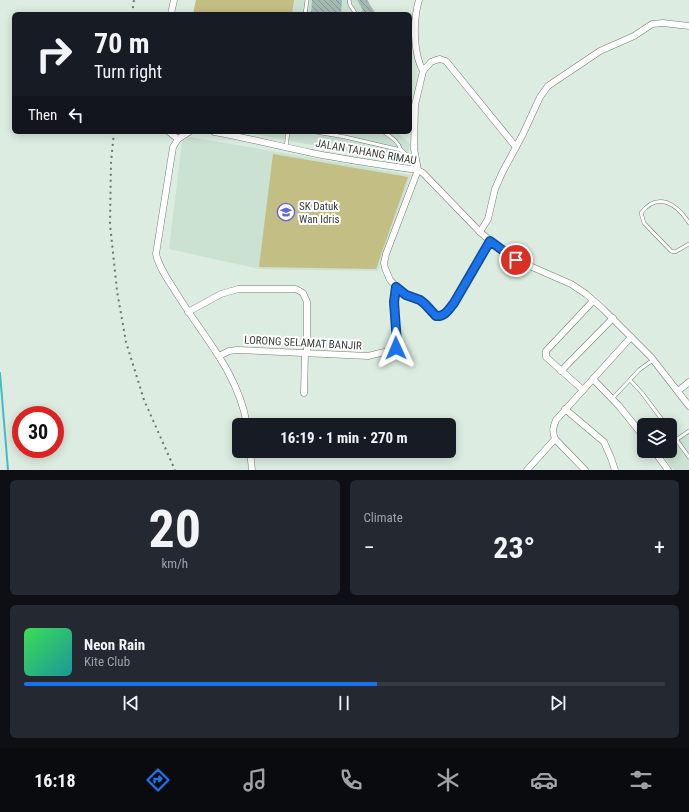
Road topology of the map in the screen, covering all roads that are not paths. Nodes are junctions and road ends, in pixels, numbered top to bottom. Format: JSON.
{"nodes":[{"id":1,"x":174,"y":0,"type":"edge"},
{"id":2,"x":307,"y":0,"type":"edge"},
{"id":3,"x":349,"y":0,"type":"edge"},
{"id":4,"x":419,"y":0,"type":"edge"},
{"id":5,"x":171,"y":12,"type":"edge"},
{"id":6,"x":305,"y":12,"type":"edge"},
{"id":7,"x":355,"y":12,"type":"edge"},
{"id":8,"x":689,"y":26,"type":"edge"},
{"id":9,"x":423,"y":71,"type":"junction"},
{"id":10,"x":172,"y":134,"type":"edge"},
{"id":11,"x":186,"y":134,"type":"edge"},
{"id":12,"x":224,"y":134,"type":"edge"},
{"id":13,"x":288,"y":134,"type":"edge"},
{"id":14,"x":338,"y":134,"type":"edge"},
{"id":15,"x":387,"y":134,"type":"edge"},
{"id":16,"x":178,"y":139,"type":"junction"},
{"id":17,"x":286,"y":147,"type":"junction"},
{"id":18,"x":516,"y":147,"type":"junction"},
{"id":19,"x":401,"y":150,"type":"junction"},
{"id":20,"x":417,"y":167,"type":"junction"},
{"id":21,"x":689,"y":223,"type":"edge"},
{"id":22,"x":480,"y":232,"type":"junction"},
{"id":23,"x":490,"y":241,"type":"junction"},
{"id":24,"x":689,"y":244,"type":"edge"},
{"id":25,"x":396,"y":287,"type":"junction"},
{"id":26,"x":593,"y":301,"type":"junction"},
{"id":27,"x":188,"y":312,"type":"junction"},
{"id":28,"x":613,"y":318,"type":"junction"},
{"id":29,"x":631,"y":337,"type":"junction"},
{"id":30,"x":306,"y":353,"type":"junction"},
{"id":31,"x":219,"y":356,"type":"junction"},
{"id":32,"x":653,"y":360,"type":"junction"},
{"id":33,"x":561,"y":371,"type":"junction"},
{"id":34,"x":593,"y":379,"type":"junction"},
{"id":35,"x":630,"y":380,"type":"junction"},
{"id":36,"x":689,"y":382,"type":"edge"},
{"id":37,"x":583,"y":390,"type":"junction"},
{"id":38,"x":678,"y":391,"type":"junction"},
{"id":39,"x":304,"y":393,"type":"dead end"},
{"id":40,"x":612,"y":399,"type":"junction"},
{"id":41,"x":689,"y":406,"type":"edge"},
{"id":42,"x":565,"y":409,"type":"junction"},
{"id":43,"x":246,"y":418,"type":"edge"},
{"id":44,"x":661,"y":418,"type":"edge"},
{"id":45,"x":637,"y":429,"type":"edge"},
{"id":46,"x":689,"y":431,"type":"edge"},
{"id":47,"x":555,"y":439,"type":"junction"},
{"id":48,"x":677,"y":440,"type":"joint"},
{"id":49,"x":689,"y":457,"type":"edge"},
{"id":50,"x":251,"y":458,"type":"edge"},
{"id":51,"x":661,"y":458,"type":"edge"},
{"id":52,"x":252,"y":470,"type":"edge"},
{"id":53,"x":527,"y":470,"type":"edge"},
{"id":54,"x":585,"y":470,"type":"edge"},
{"id":55,"x":615,"y":470,"type":"edge"},
{"id":56,"x":668,"y":470,"type":"edge"}],
"edges":[{"from":1,"to":5,"type":"street"},
{"from":2,"to":6,"type":"lane"},
{"from":3,"to":7,"type":"lane"},
{"from":4,"to":9,"type":"street"},
{"from":8,"to":18,"type":"street"},
{"from":9,"to":18,"type":"street"},
{"from":9,"to":20,"type":"street"},
{"from":10,"to":16,"type":"street"},
{"from":11,"to":16,"type":"street"},
{"from":12,"to":17,"type":"street","name":"JALAN TAHANG RIMAU"},
{"from":13,"to":17,"type":"lane"},
{"from":14,"to":19,"type":"lane"},
{"from":15,"to":19,"type":"lane"},
{"from":16,"to":27,"type":"street"},
{"from":17,"to":20,"type":"street","name":"JALAN TAHANG RIMAU"},
{"from":18,"to":22,"type":"street"},
{"from":19,"to":20,"type":"lane"},
{"from":20,"to":22,"type":"street","name":"JALAN TAHANG RIMAU"},
{"from":20,"to":25,"type":"street"},
{"from":21,"to":24,"type":"lane"},
{"from":22,"to":23,"type":"street","name":"JALAN TAHANG RIMAU"},
{"from":23,"to":25,"type":"street"},
{"from":23,"to":26,"type":"street","name":"JALAN TAHANG RIMAU"},
{"from":25,"to":30,"type":"street","name":"LORONG SELAMAT BANJIR"},
{"from":26,"to":28,"type":"street","name":"JALAN TAHANG RIMAU"},
{"from":26,"to":33,"type":"street"},
{"from":27,"to":30,"type":"street"},
{"from":27,"to":31,"type":"street"},
{"from":28,"to":29,"type":"street","name":"JALAN TAHANG RIMAU"},
{"from":28,"to":33,"type":"street"},
{"from":29,"to":32,"type":"street","name":"JALAN TAHANG RIMAU"},
{"from":29,"to":34,"type":"street"},
{"from":30,"to":31,"type":"street","name":"LORONG SELAMAT BANJIR"},
{"from":30,"to":39,"type":"street"},
{"from":31,"to":43,"type":"street"},
{"from":32,"to":35,"type":"lane"},
{"from":32,"to":38,"type":"street","name":"JALAN TAHANG RIMAU"},
{"from":33,"to":37,"type":"street"},
{"from":34,"to":37,"type":"street"},
{"from":34,"to":40,"type":"street"},
{"from":35,"to":40,"type":"lane"},
{"from":35,"to":44,"type":"lane"},
{"from":36,"to":38,"type":"street"},
{"from":37,"to":42,"type":"street"},
{"from":38,"to":41,"type":"street","name":"JALAN TAHANG RIMAU"},
{"from":40,"to":45,"type":"street"},
{"from":42,"to":47,"type":"street"},
{"from":42,"to":55,"type":"street"},
{"from":46,"to":48,"type":"lane"},
{"from":47,"to":53,"type":"street"},
{"from":47,"to":54,"type":"street"},
{"from":48,"to":49,"type":"lane"},
{"from":50,"to":52,"type":"street"},
{"from":51,"to":56,"type":"street"}]}
